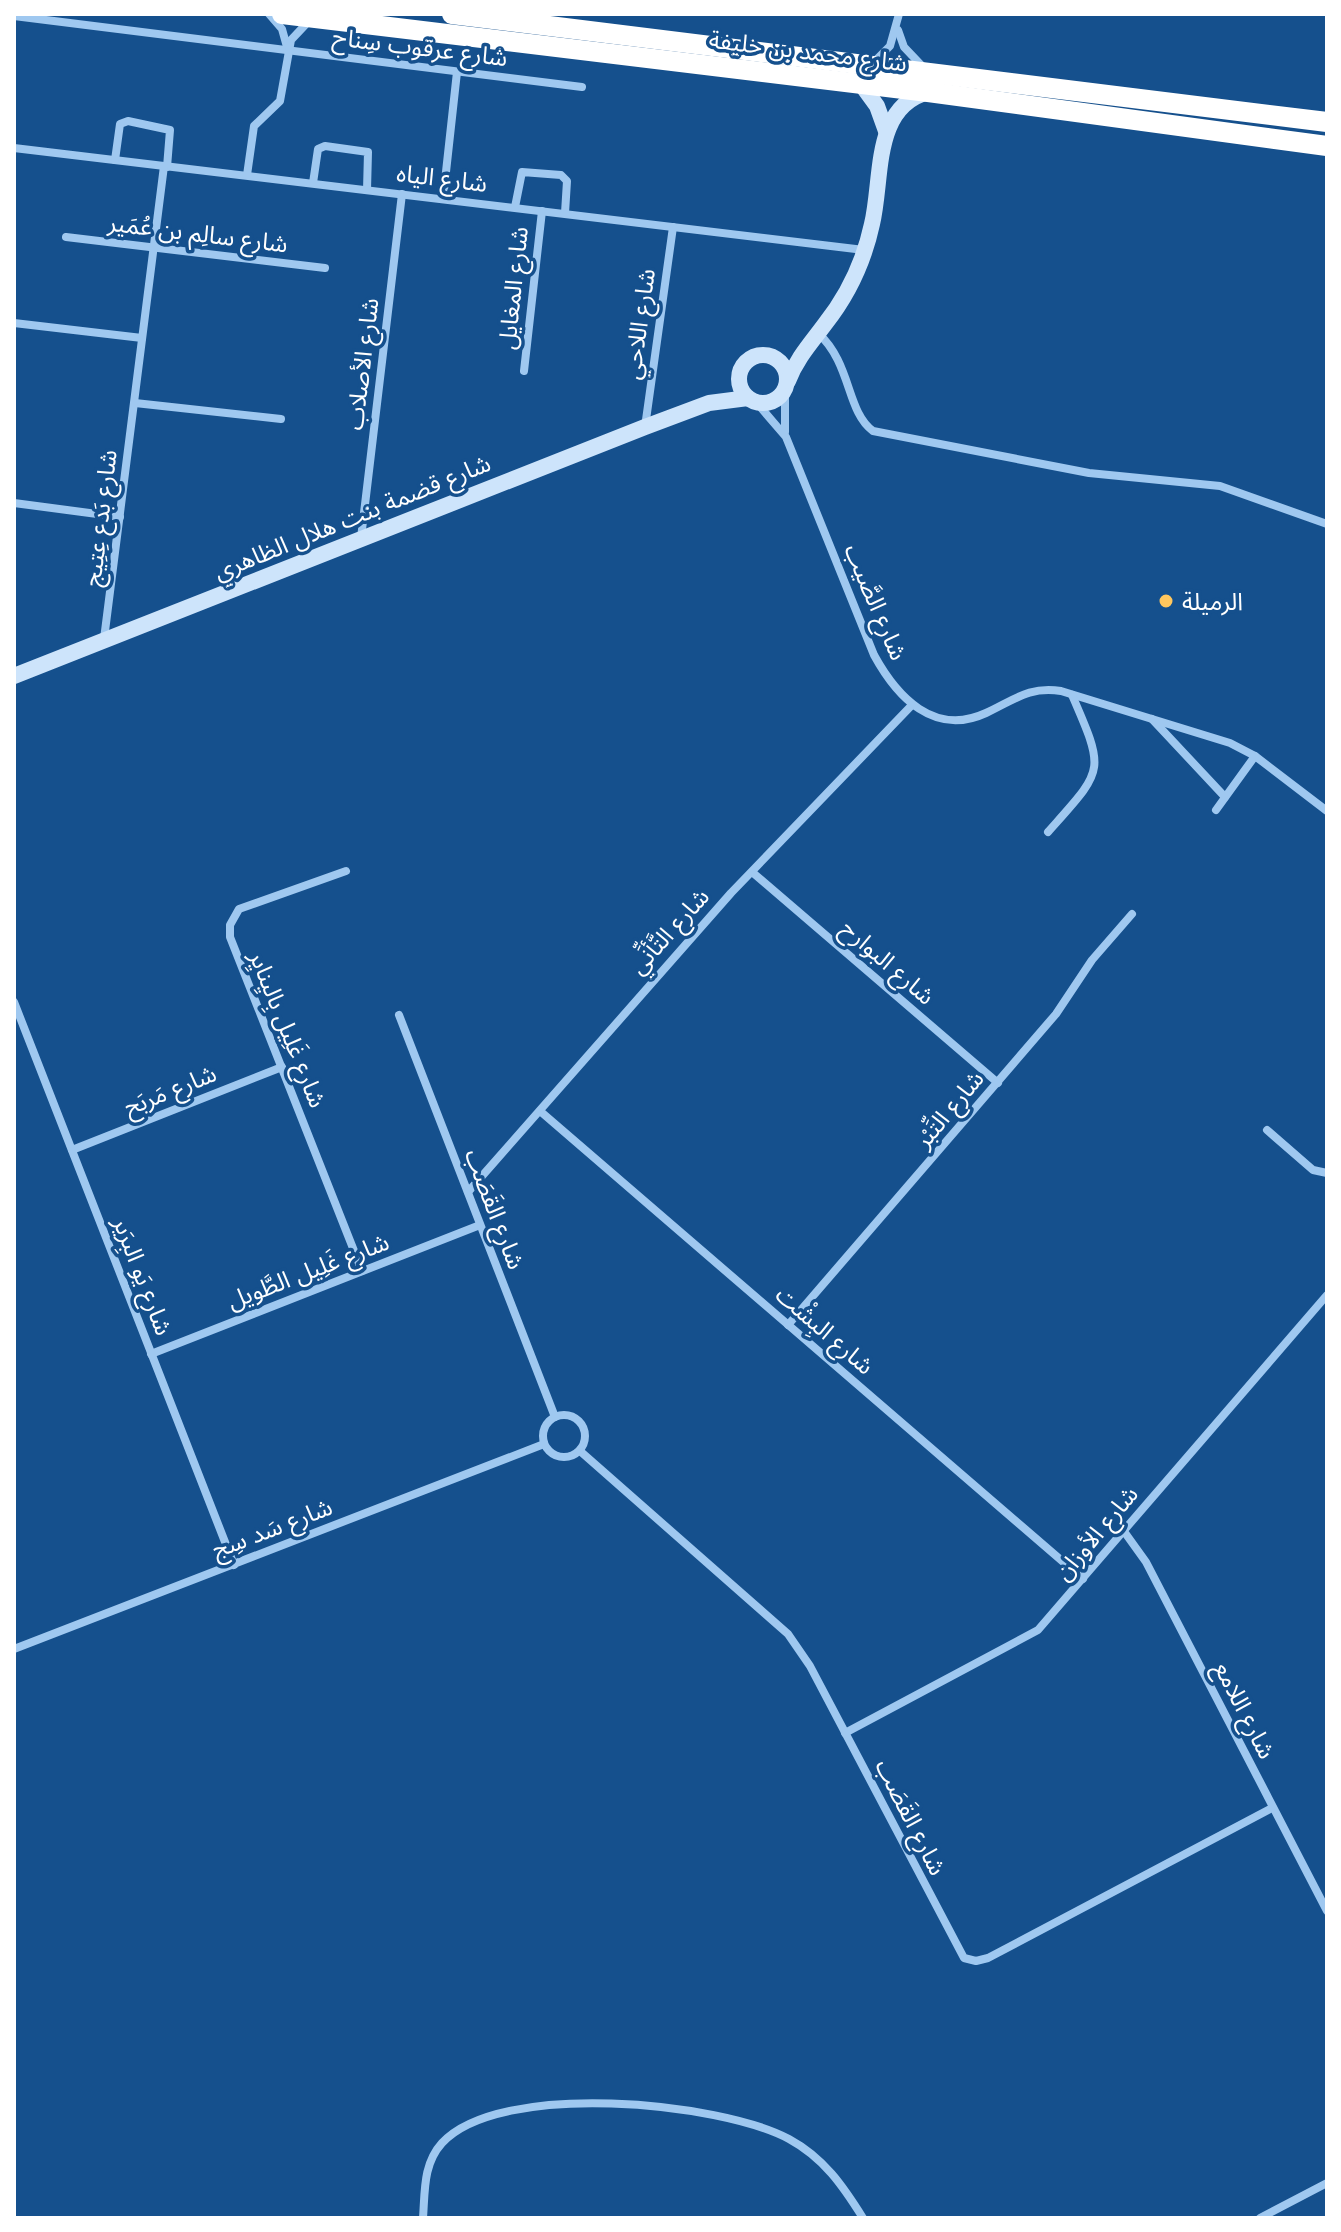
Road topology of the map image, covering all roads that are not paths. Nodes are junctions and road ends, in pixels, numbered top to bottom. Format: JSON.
{"nodes":[{"id":1,"x":269,"y":14,"type":"edge"},
{"id":2,"x":282,"y":14,"type":"edge"},
{"id":3,"x":452,"y":14,"type":"edge"},
{"id":4,"x":899,"y":14,"type":"edge"},
{"id":5,"x":14,"y":16,"type":"edge"},
{"id":6,"x":316,"y":18,"type":"junction"},
{"id":7,"x":897,"y":28,"type":"junction"},
{"id":8,"x":287,"y":51,"type":"junction"},
{"id":9,"x":870,"y":65,"type":"junction"},
{"id":10,"x":457,"y":72,"type":"junction"},
{"id":11,"x":931,"y":82,"type":"junction"},
{"id":12,"x":861,"y":84,"type":"junction"},
{"id":13,"x":582,"y":87,"type":"dead end"},
{"id":14,"x":1327,"y":122,"type":"edge"},
{"id":15,"x":886,"y":131,"type":"junction"},
{"id":16,"x":1327,"y":146,"type":"edge"},
{"id":17,"x":14,"y":148,"type":"edge"},
{"id":18,"x":115,"y":160,"type":"junction"},
{"id":19,"x":165,"y":166,"type":"junction"},
{"id":20,"x":247,"y":175,"type":"junction"},
{"id":21,"x":313,"y":183,"type":"junction"},
{"id":22,"x":367,"y":190,"type":"junction"},
{"id":23,"x":402,"y":194,"type":"junction"},
{"id":24,"x":443,"y":199,"type":"junction"},
{"id":25,"x":515,"y":207,"type":"junction"},
{"id":26,"x":542,"y":211,"type":"junction"},
{"id":27,"x":565,"y":213,"type":"junction"},
{"id":28,"x":673,"y":227,"type":"junction"},
{"id":29,"x":66,"y":237,"type":"dead end"},
{"id":30,"x":154,"y":248,"type":"junction"},
{"id":31,"x":865,"y":250,"type":"junction"},
{"id":32,"x":325,"y":268,"type":"dead end"},
{"id":33,"x":14,"y":323,"type":"edge"},
{"id":34,"x":816,"y":335,"type":"junction"},
{"id":35,"x":142,"y":338,"type":"junction"},
{"id":36,"x":769,"y":355,"type":"junction"},
{"id":37,"x":524,"y":371,"type":"dead end"},
{"id":38,"x":739,"y":375,"type":"junction"},
{"id":39,"x":786,"y":385,"type":"junction"},
{"id":40,"x":752,"y":400,"type":"junction"},
{"id":41,"x":135,"y":403,"type":"junction"},
{"id":42,"x":709,"y":403,"type":"junction"},
{"id":43,"x":281,"y":419,"type":"dead end"},
{"id":44,"x":645,"y":427,"type":"junction"},
{"id":45,"x":786,"y":437,"type":"junction"},
{"id":46,"x":14,"y":503,"type":"edge"},
{"id":47,"x":120,"y":517,"type":"junction"},
{"id":48,"x":1327,"y":524,"type":"edge"},
{"id":49,"x":361,"y":539,"type":"junction"},
{"id":50,"x":104,"y":639,"type":"junction"},
{"id":51,"x":14,"y":676,"type":"edge"},
{"id":52,"x":1072,"y":695,"type":"junction"},
{"id":53,"x":911,"y":706,"type":"junction"},
{"id":54,"x":1151,"y":719,"type":"junction"},
{"id":55,"x":1255,"y":756,"type":"junction"},
{"id":56,"x":1225,"y":797,"type":"junction"},
{"id":57,"x":1216,"y":810,"type":"dead end"},
{"id":58,"x":1327,"y":811,"type":"edge"},
{"id":59,"x":1048,"y":832,"type":"dead end"},
{"id":60,"x":346,"y":871,"type":"dead end"},
{"id":61,"x":752,"y":872,"type":"junction"},
{"id":62,"x":1132,"y":914,"type":"dead end"},
{"id":63,"x":14,"y":1002,"type":"edge"},
{"id":64,"x":399,"y":1015,"type":"dead end"},
{"id":65,"x":282,"y":1067,"type":"junction"},
{"id":66,"x":998,"y":1083,"type":"junction"},
{"id":67,"x":540,"y":1111,"type":"junction"},
{"id":68,"x":1267,"y":1130,"type":"dead end"},
{"id":69,"x":72,"y":1150,"type":"junction"},
{"id":70,"x":1327,"y":1173,"type":"edge"},
{"id":71,"x":468,"y":1192,"type":"junction"},
{"id":72,"x":480,"y":1225,"type":"junction"},
{"id":73,"x":362,"y":1271,"type":"junction"},
{"id":74,"x":1327,"y":1295,"type":"edge"},
{"id":75,"x":788,"y":1325,"type":"junction"},
{"id":76,"x":151,"y":1354,"type":"junction"},
{"id":77,"x":555,"y":1417,"type":"junction"},
{"id":78,"x":544,"y":1444,"type":"junction"},
{"id":79,"x":580,"y":1451,"type":"junction"},
{"id":80,"x":1123,"y":1530,"type":"junction"},
{"id":81,"x":234,"y":1565,"type":"junction"},
{"id":82,"x":1083,"y":1579,"type":"junction"},
{"id":83,"x":14,"y":1649,"type":"edge"},
{"id":84,"x":845,"y":1733,"type":"junction"},
{"id":85,"x":1272,"y":1808,"type":"junction"},
{"id":86,"x":1327,"y":1911,"type":"edge"},
{"id":87,"x":1327,"y":2183,"type":"edge"},
{"id":88,"x":423,"y":2218,"type":"edge"},
{"id":89,"x":863,"y":2218,"type":"edge"},
{"id":90,"x":1260,"y":2218,"type":"edge"}],
"edges":[{"from":1,"to":8,"type":"street"},
{"from":2,"to":6,"type":"highway","name":"شارع محمد بن خليفة"},
{"from":3,"to":9,"type":"highway","name":"شارع محمد بن خليفة"},
{"from":4,"to":7,"type":"street"},
{"from":5,"to":8,"type":"street","name":"شارع عرقوب سِناح"},
{"from":6,"to":8,"type":"street"},
{"from":6,"to":12,"type":"highway","name":"شارع محمد بن خليفة"},
{"from":7,"to":9,"type":"street"},
{"from":7,"to":11,"type":"street"},
{"from":8,"to":10,"type":"street","name":"شارع عرقوب سِناح"},
{"from":8,"to":20,"type":"street"},
{"from":9,"to":11,"type":"highway","name":"شارع محمد بن خليفة"},
{"from":10,"to":13,"type":"street","name":"شارع عرقوب سِناح"},
{"from":10,"to":24,"type":"street"},
{"from":11,"to":12,"type":"highway","name":"شارع محمد بن خليفة"},
{"from":11,"to":14,"type":"highway","name":"شارع محمد بن خليفة"},
{"from":11,"to":15,"type":"street"},
{"from":11,"to":16,"type":"highway","name":"شارع محمد بن خليفة"},
{"from":12,"to":15,"type":"street"},
{"from":15,"to":31,"type":"street"},
{"from":17,"to":18,"type":"street","name":"شارع الياه"},
{"from":18,"to":19,"type":"street","name":"شارع الياه"},
{"from":18,"to":19,"type":"street","name":"شارع بَدع عِتِيج"},
{"from":19,"to":20,"type":"street","name":"شارع الياه"},
{"from":19,"to":30,"type":"street","name":"شارع بَدع عِتِيج"},
{"from":20,"to":21,"type":"street","name":"شارع الياه"},
{"from":21,"to":22,"type":"street","name":"شارع الياه"},
{"from":21,"to":22,"type":"street"},
{"from":22,"to":23,"type":"street","name":"شارع الياه"},
{"from":23,"to":24,"type":"street","name":"شارع الياه"},
{"from":23,"to":49,"type":"street","name":"شارع الأصلاب"},
{"from":24,"to":25,"type":"street","name":"شارع الياه"},
{"from":25,"to":26,"type":"street","name":"شارع الياه"},
{"from":25,"to":27,"type":"street"},
{"from":26,"to":27,"type":"street","name":"شارع الياه"},
{"from":26,"to":37,"type":"street","name":"شارع المغايل"},
{"from":27,"to":28,"type":"street","name":"شارع الياه"},
{"from":28,"to":31,"type":"street","name":"شارع الياه"},
{"from":28,"to":44,"type":"street","name":"شارع اللاحي"},
{"from":29,"to":30,"type":"street","name":"شارع سالِم بن عُمَير"},
{"from":30,"to":32,"type":"street","name":"شارع سالِم بن عُمَير"},
{"from":30,"to":35,"type":"street","name":"شارع بَدع عِتِيج"},
{"from":31,"to":34,"type":"street"},
{"from":33,"to":35,"type":"street"},
{"from":34,"to":36,"type":"street"},
{"from":34,"to":39,"type":"street"},
{"from":34,"to":48,"type":"street"},
{"from":35,"to":41,"type":"street","name":"شارع بَدع عِتِيج"},
{"from":36,"to":38,"type":"street"},
{"from":36,"to":39,"type":"street"},
{"from":38,"to":40,"type":"street"},
{"from":38,"to":42,"type":"street","name":"شارع قضمة بنت هلال الظاهري"},
{"from":39,"to":40,"type":"street"},
{"from":39,"to":45,"type":"street","name":"شارع الصَّيب"},
{"from":40,"to":42,"type":"street","name":"شارع قضمة بنت هلال الظاهري"},
{"from":40,"to":45,"type":"street","name":"شارع الصَّيب"},
{"from":41,"to":43,"type":"street"},
{"from":41,"to":47,"type":"street","name":"شارع بَدع عِتِيج"},
{"from":42,"to":44,"type":"street","name":"شارع قضمة بنت هلال الظاهري"},
{"from":44,"to":49,"type":"street","name":"شارع قضمة بنت هلال الظاهري"},
{"from":45,"to":53,"type":"street","name":"شارع الصَّيب"},
{"from":46,"to":47,"type":"street"},
{"from":47,"to":50,"type":"street","name":"شارع بَدع عِتِيج"},
{"from":49,"to":50,"type":"street","name":"شارع قضمة بنت هلال الظاهري"},
{"from":50,"to":51,"type":"street","name":"شارع قضمة بنت هلال الظاهري"},
{"from":52,"to":53,"type":"street"},
{"from":52,"to":54,"type":"street"},
{"from":52,"to":59,"type":"street"},
{"from":53,"to":61,"type":"street","name":"شارع التَّأنِّي"},
{"from":54,"to":55,"type":"street"},
{"from":54,"to":56,"type":"street"},
{"from":55,"to":56,"type":"street"},
{"from":55,"to":58,"type":"street"},
{"from":56,"to":57,"type":"street"},
{"from":60,"to":65,"type":"street","name":"شارع غَلِيل بِاليِنايِر"},
{"from":61,"to":66,"type":"street","name":"شارع البوارح"},
{"from":61,"to":67,"type":"street","name":"شارع التَّأنِّي"},
{"from":62,"to":66,"type":"street","name":"شارع التِّبْر"},
{"from":63,"to":69,"type":"street","name":"شارع يَو البِرَير"},
{"from":64,"to":71,"type":"street","name":"شارع القَصَب"},
{"from":65,"to":69,"type":"street","name":"شارع مَربَح"},
{"from":65,"to":73,"type":"street","name":"شارع غَلِيل بِاليِنايِر"},
{"from":66,"to":75,"type":"street","name":"شارع التِّبْر"},
{"from":67,"to":71,"type":"street","name":"شارع التَّأنِّي"},
{"from":67,"to":75,"type":"street","name":"شارع البِشْت"},
{"from":68,"to":70,"type":"street"},
{"from":69,"to":76,"type":"street","name":"شارع يَو البِرَير"},
{"from":71,"to":72,"type":"street","name":"شارع القَصَب"},
{"from":72,"to":73,"type":"street","name":"شارع غَلِيل الطَّويل"},
{"from":72,"to":77,"type":"street","name":"شارع القَصَب"},
{"from":73,"to":76,"type":"street","name":"شارع غَلِيل الطَّويل"},
{"from":74,"to":80,"type":"street","name":"شارع الأوزان"},
{"from":75,"to":82,"type":"street","name":"شارع البِشْت"},
{"from":76,"to":81,"type":"street","name":"شارع يَو البِرَير"},
{"from":77,"to":78,"type":"street"},
{"from":77,"to":79,"type":"street"},
{"from":78,"to":79,"type":"street"},
{"from":78,"to":81,"type":"street","name":"شارع سَد سِج"},
{"from":79,"to":84,"type":"street","name":"شارع القَصَب"},
{"from":80,"to":82,"type":"street","name":"شارع الأوزان"},
{"from":80,"to":85,"type":"street","name":"شارع اللامع"},
{"from":81,"to":83,"type":"street","name":"شارع سَد سِج"},
{"from":82,"to":84,"type":"street","name":"شارع الأوزان"},
{"from":84,"to":85,"type":"street","name":"شارع القَصَب"},
{"from":85,"to":86,"type":"street","name":"شارع اللامع"},
{"from":87,"to":90,"type":"street"},
{"from":88,"to":89,"type":"street"}]}
